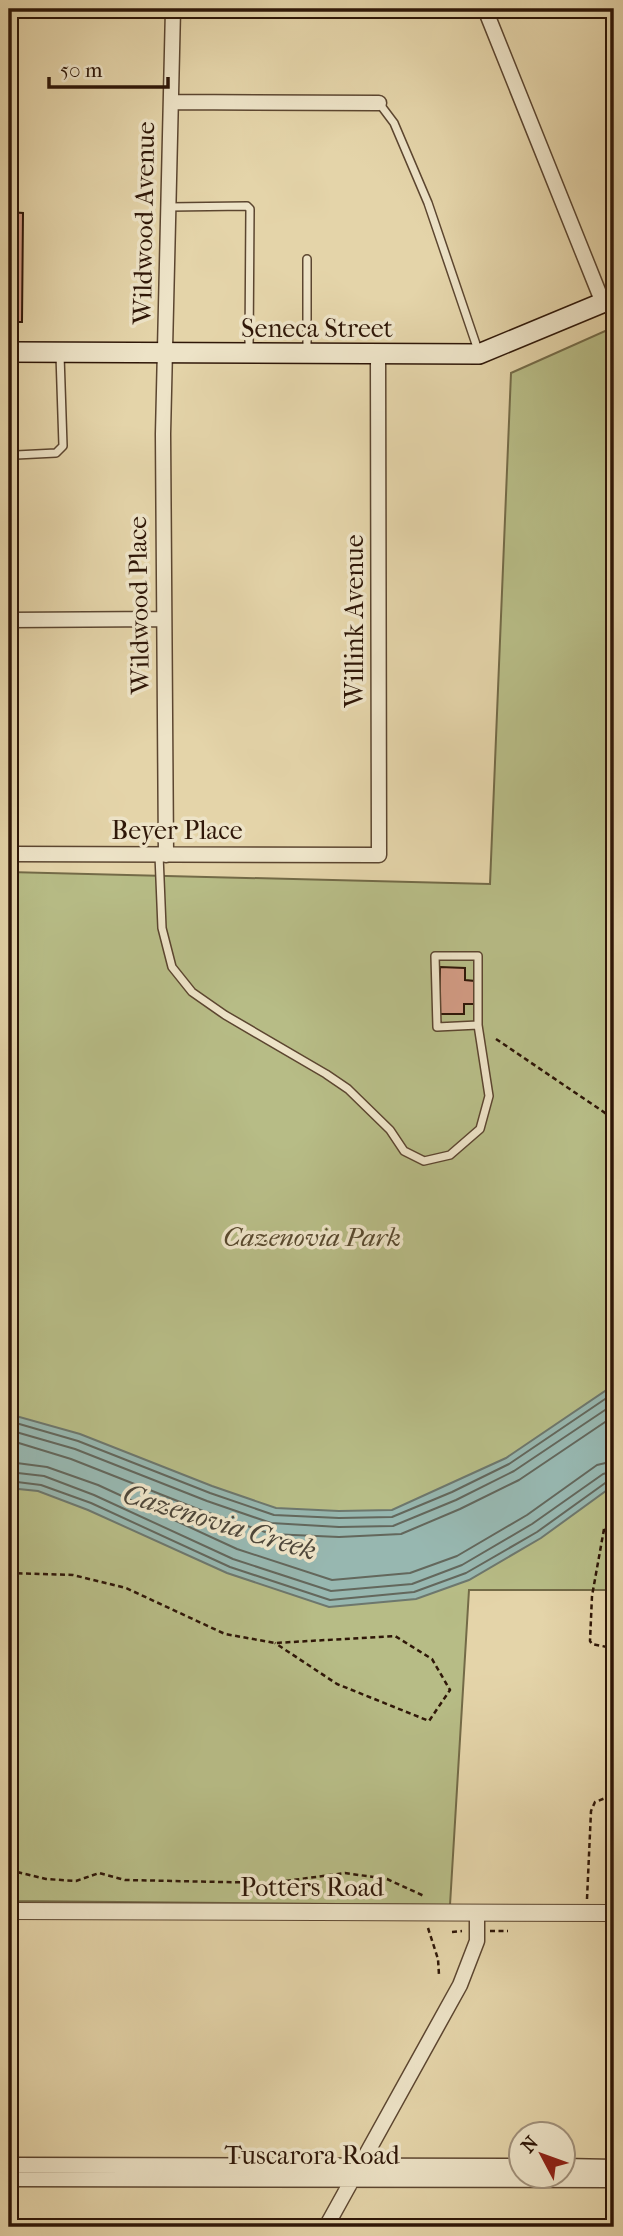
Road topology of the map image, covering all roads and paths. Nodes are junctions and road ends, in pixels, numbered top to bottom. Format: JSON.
{"nodes":[{"id":1,"x":173,"y":9,"type":"edge"},
{"id":2,"x":485,"y":9,"type":"edge"},
{"id":3,"x":172,"y":102,"type":"junction"},
{"id":4,"x":379,"y":103,"type":"joint"},
{"id":5,"x":169,"y":207,"type":"junction"},
{"id":6,"x":307,"y":259,"type":"dead end"},
{"id":7,"x":609,"y":300,"type":"edge"},
{"id":8,"x":10,"y":352,"type":"edge"},
{"id":9,"x":60,"y":352,"type":"junction"},
{"id":10,"x":165,"y":354,"type":"junction"},
{"id":11,"x":249,"y":354,"type":"junction"},
{"id":12,"x":479,"y":354,"type":"junction"},
{"id":13,"x":307,"y":355,"type":"junction"},
{"id":14,"x":378,"y":355,"type":"junction"},
{"id":15,"x":164,"y":619,"type":"junction"},
{"id":16,"x":9,"y":620,"type":"edge"},
{"id":17,"x":9,"y":854,"type":"edge"},
{"id":18,"x":163,"y":855,"type":"junction"},
{"id":19,"x":346,"y":855,"type":"joint"},
{"id":20,"x":478,"y":1025,"type":"junction"},
{"id":21,"x":496,"y":1039,"type":"dead end"},
{"id":22,"x":614,"y":1119,"type":"edge"},
{"id":23,"x":614,"y":1542,"type":"edge"},
{"id":24,"x":9,"y":1573,"type":"edge"},
{"id":25,"x":275,"y":1643,"type":"junction"},
{"id":26,"x":614,"y":1722,"type":"edge"},
{"id":27,"x":614,"y":1761,"type":"edge"},
{"id":28,"x":9,"y":1870,"type":"edge"},
{"id":29,"x":428,"y":1898,"type":"dead end"},
{"id":30,"x":587,"y":1899,"type":"dead end"},
{"id":31,"x":9,"y":1911,"type":"edge"},
{"id":32,"x":478,"y":1913,"type":"junction"},
{"id":33,"x":614,"y":1913,"type":"edge"},
{"id":34,"x":465,"y":1931,"type":"dead end"},
{"id":35,"x":490,"y":1931,"type":"dead end"},
{"id":36,"x":508,"y":1931,"type":"dead end"},
{"id":37,"x":428,"y":1932,"type":"dead end"},
{"id":38,"x":452,"y":1932,"type":"dead end"},
{"id":39,"x":439,"y":1975,"type":"dead end"},
{"id":40,"x":9,"y":2165,"type":"edge"},
{"id":41,"x":360,"y":2166,"type":"junction"},
{"id":42,"x":508,"y":2166,"type":"edge"},
{"id":43,"x":578,"y":2166,"type":"edge"},
{"id":44,"x":614,"y":2166,"type":"edge"},
{"id":45,"x":9,"y":2179,"type":"edge"},
{"id":46,"x":352,"y":2180,"type":"junction"},
{"id":47,"x":614,"y":2180,"type":"edge"},
{"id":48,"x":326,"y":2227,"type":"edge"}],
"edges":[{"from":1,"to":3,"type":"street","name":"Wildwood Avenue"},
{"from":2,"to":7,"type":"street"},
{"from":3,"to":4,"type":"street"},
{"from":3,"to":5,"type":"street","name":"Wildwood Avenue"},
{"from":4,"to":12,"type":"lane"},
{"from":5,"to":10,"type":"street","name":"Wildwood Avenue"},
{"from":5,"to":11,"type":"lane"},
{"from":6,"to":13,"type":"lane"},
{"from":7,"to":12,"type":"main road","name":"Seneca Street"},
{"from":8,"to":9,"type":"main road","name":"Seneca Street"},
{"from":8,"to":9,"type":"lane"},
{"from":9,"to":10,"type":"main road","name":"Seneca Street"},
{"from":10,"to":11,"type":"main road","name":"Seneca Street"},
{"from":10,"to":15,"type":"street","name":"Wildwood Place"},
{"from":11,"to":13,"type":"main road","name":"Seneca Street"},
{"from":12,"to":14,"type":"main road","name":"Seneca Street"},
{"from":13,"to":14,"type":"main road","name":"Seneca Street"},
{"from":14,"to":19,"type":"street","name":"Willink Avenue"},
{"from":15,"to":16,"type":"street"},
{"from":15,"to":18,"type":"street","name":"Wildwood Place"},
{"from":17,"to":18,"type":"street","name":"Beyer Place"},
{"from":18,"to":19,"type":"street","name":"Beyer Place"},
{"from":18,"to":20,"type":"lane","name":"Wildwood Place"},
{"from":20,"to":20,"type":"lane"},
{"from":21,"to":22,"type":"path"},
{"from":23,"to":26,"type":"path"},
{"from":24,"to":25,"type":"path"},
{"from":25,"to":25,"type":"path"},
{"from":27,"to":30,"type":"path"},
{"from":28,"to":29,"type":"path"},
{"from":31,"to":32,"type":"street","name":"Potters Road"},
{"from":32,"to":33,"type":"street","name":"Potters Road"},
{"from":32,"to":41,"type":"street"},
{"from":34,"to":38,"type":"path"},
{"from":35,"to":36,"type":"path"},
{"from":37,"to":39,"type":"path"},
{"from":40,"to":41,"type":"street","name":"Tuscarora Road"},
{"from":41,"to":42,"type":"street","name":"Tuscarora Road"},
{"from":41,"to":46,"type":"street"},
{"from":43,"to":44,"type":"street"},
{"from":45,"to":46,"type":"street","name":"Tuscarora Road"},
{"from":46,"to":47,"type":"street","name":"Tuscarora Road"},
{"from":46,"to":48,"type":"street"}]}
